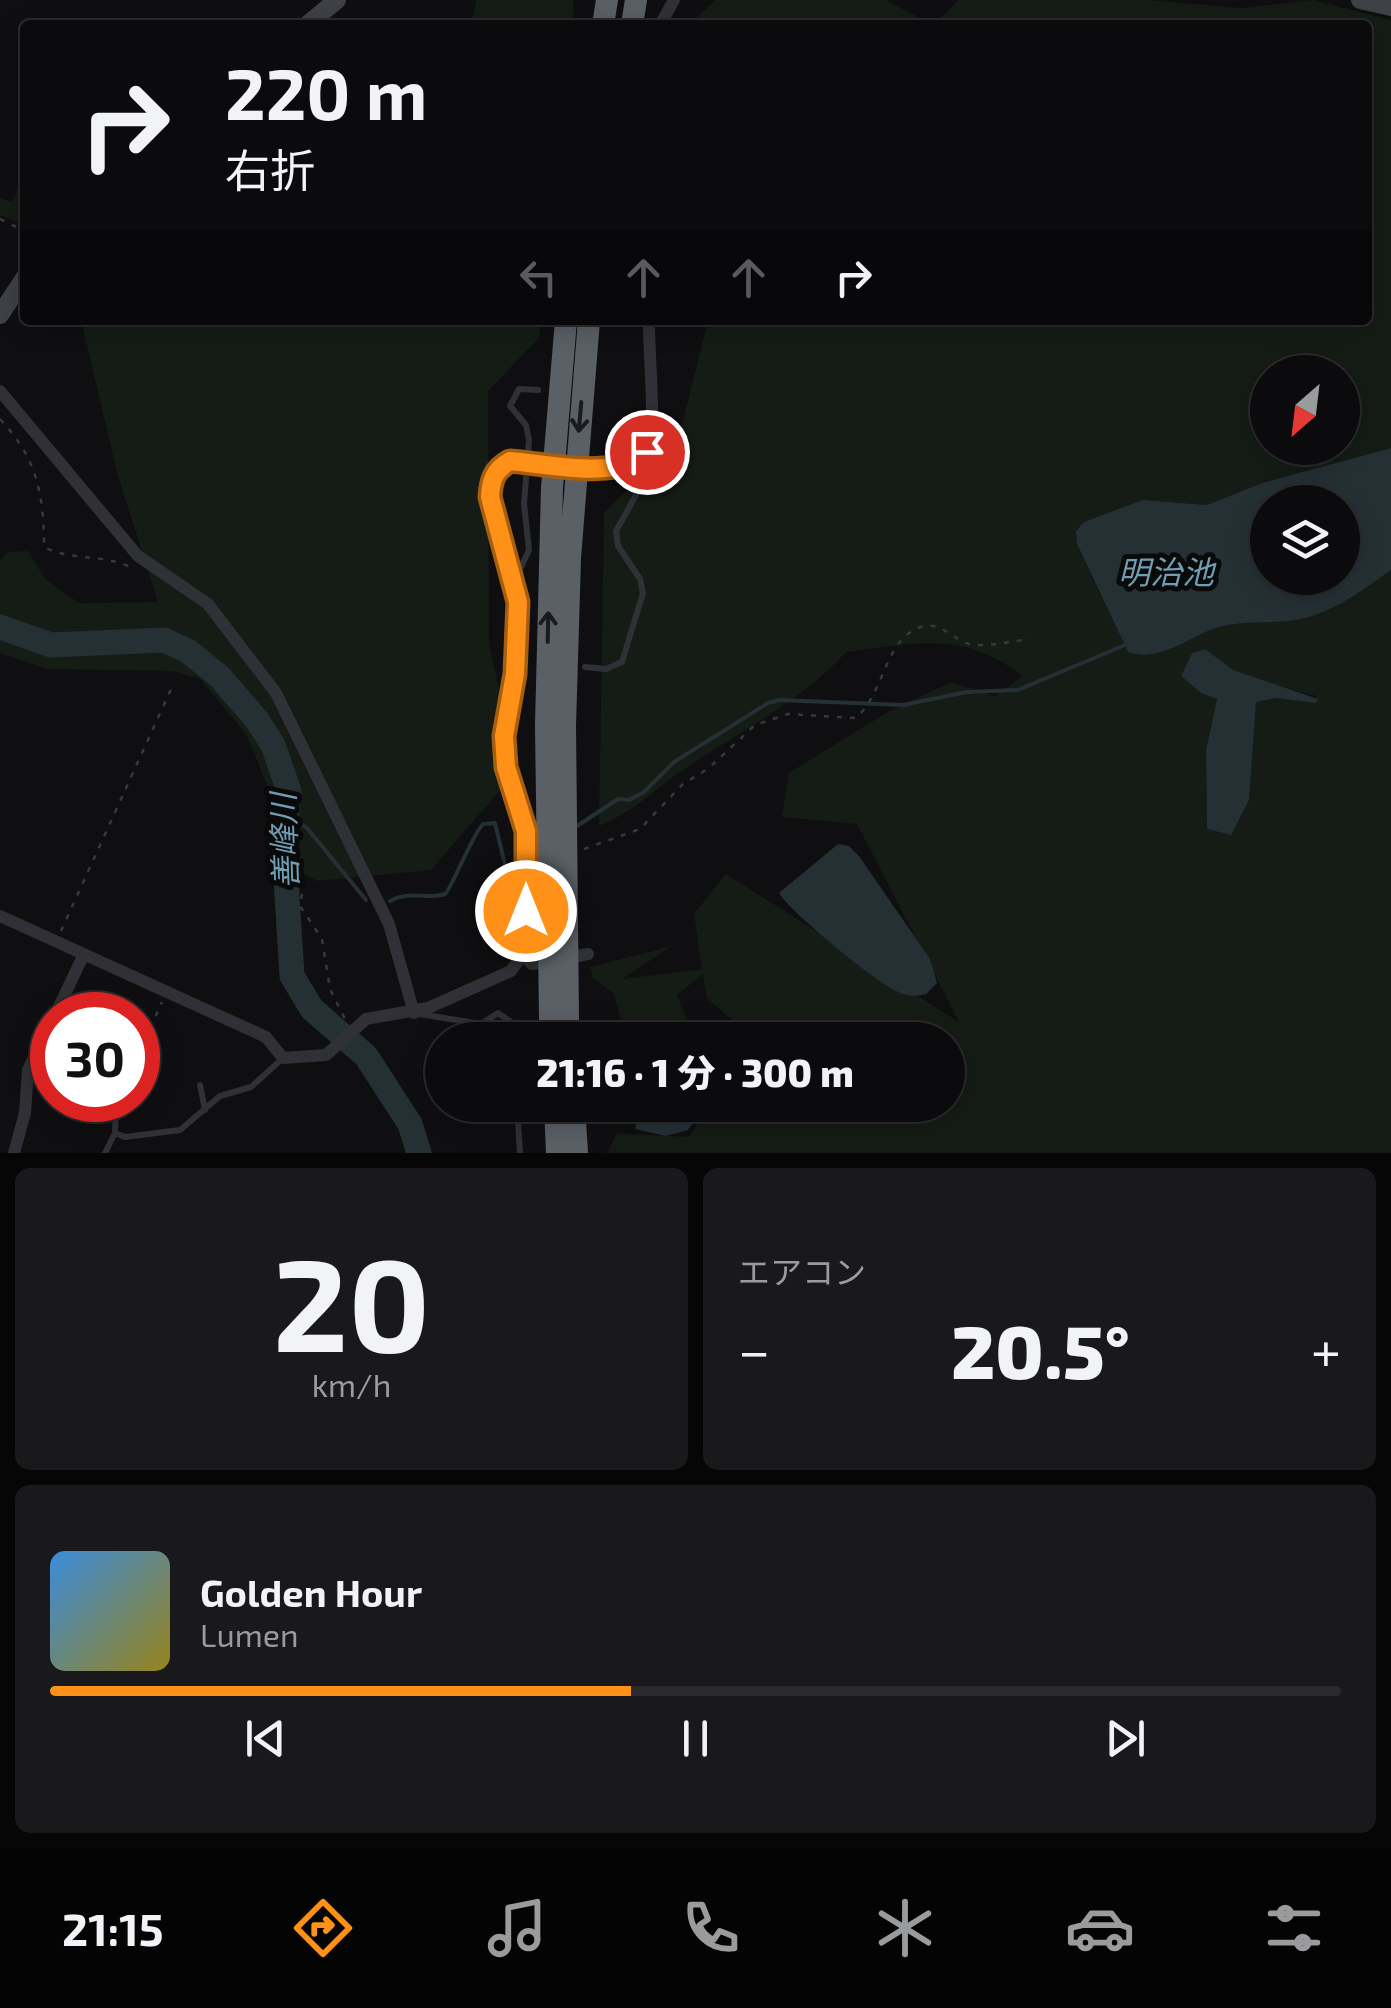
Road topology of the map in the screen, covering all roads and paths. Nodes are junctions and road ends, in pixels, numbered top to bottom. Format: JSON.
{"nodes":[{"id":1,"x":337,"y":0,"type":"edge"},
{"id":2,"x":1360,"y":0,"type":"edge"},
{"id":3,"x":1391,"y":6,"type":"edge"},
{"id":4,"x":313,"y":20,"type":"edge"},
{"id":5,"x":20,"y":285,"type":"edge"},
{"id":6,"x":0,"y":315,"type":"edge"},
{"id":7,"x":566,"y":325,"type":"edge"},
{"id":8,"x":589,"y":325,"type":"edge"},
{"id":9,"x":648,"y":325,"type":"edge"},
{"id":10,"x":538,"y":390,"type":"dead end"},
{"id":11,"x":0,"y":391,"type":"edge"},
{"id":12,"x":0,"y":419,"type":"edge"},
{"id":13,"x":634,"y":465,"type":"junction"},
{"id":14,"x":138,"y":571,"type":"dead end"},
{"id":15,"x":515,"y":580,"type":"junction"},
{"id":16,"x":1030,"y":639,"type":"dead end"},
{"id":17,"x":586,"y":666,"type":"dead end"},
{"id":18,"x":172,"y":687,"type":"dead end"},
{"id":19,"x":556,"y":725,"type":"junction"},
{"id":20,"x":582,"y":850,"type":"dead end"},
{"id":21,"x":302,"y":894,"type":"dead end"},
{"id":22,"x":0,"y":916,"type":"edge"},
{"id":23,"x":56,"y":942,"type":"junction"},
{"id":24,"x":84,"y":954,"type":"junction"},
{"id":25,"x":588,"y":954,"type":"dead end"},
{"id":26,"x":522,"y":955,"type":"junction"},
{"id":27,"x":66,"y":992,"type":"edge"},
{"id":28,"x":167,"y":992,"type":"junction"},
{"id":29,"x":160,"y":1007,"type":"edge"},
{"id":30,"x":414,"y":1013,"type":"junction"},
{"id":31,"x":469,"y":1022,"type":"edge"},
{"id":32,"x":484,"y":1022,"type":"edge"},
{"id":33,"x":511,"y":1022,"type":"edge"},
{"id":34,"x":560,"y":1022,"type":"edge"},
{"id":35,"x":356,"y":1027,"type":"junction"},
{"id":36,"x":283,"y":1058,"type":"junction"},
{"id":37,"x":30,"y":1066,"type":"edge"},
{"id":38,"x":200,"y":1085,"type":"dead end"},
{"id":39,"x":205,"y":1111,"type":"junction"},
{"id":40,"x":115,"y":1122,"type":"edge"},
{"id":41,"x":518,"y":1122,"type":"edge"},
{"id":42,"x":555,"y":1122,"type":"edge"},
{"id":43,"x":575,"y":1122,"type":"edge"},
{"id":44,"x":115,"y":1132,"type":"junction"},
{"id":45,"x":14,"y":1153,"type":"edge"},
{"id":46,"x":105,"y":1153,"type":"edge"},
{"id":47,"x":520,"y":1153,"type":"edge"},
{"id":48,"x":557,"y":1153,"type":"edge"},
{"id":49,"x":577,"y":1153,"type":"edge"}],
"edges":[{"from":1,"to":4,"type":"street"},
{"from":2,"to":3,"type":"street"},
{"from":5,"to":6,"type":"street"},
{"from":19,"to":7,"type":"highway","one_way":true},
{"from":8,"to":19,"type":"highway","one_way":true},
{"from":9,"to":13,"type":"street"},
{"from":10,"to":15,"type":"lane"},
{"from":11,"to":30,"type":"street"},
{"from":12,"to":14,"type":"path"},
{"from":13,"to":15,"type":"street","bridge":true},
{"from":13,"to":17,"type":"lane"},
{"from":15,"to":26,"type":"street"},
{"from":16,"to":20,"type":"path"},
{"from":18,"to":23,"type":"path"},
{"from":19,"to":34,"type":"highway","bridge":true},
{"from":21,"to":35,"type":"path"},
{"from":22,"to":23,"type":"street"},
{"from":23,"to":24,"type":"street"},
{"from":24,"to":27,"type":"street"},
{"from":24,"to":28,"type":"street"},
{"from":25,"to":26,"type":"street"},
{"from":26,"to":30,"type":"street"},
{"from":28,"to":29,"type":"path"},
{"from":28,"to":36,"type":"street"},
{"from":30,"to":31,"type":"lane"},
{"from":30,"to":35,"type":"street"},
{"from":32,"to":33,"type":"lane"},
{"from":35,"to":36,"type":"street"},
{"from":36,"to":39,"type":"lane"},
{"from":37,"to":45,"type":"street"},
{"from":38,"to":39,"type":"lane"},
{"from":39,"to":44,"type":"lane"},
{"from":40,"to":44,"type":"lane"},
{"from":41,"to":47,"type":"lane"},
{"from":42,"to":48,"type":"highway"},
{"from":43,"to":49,"type":"highway"},
{"from":44,"to":46,"type":"lane"}]}
